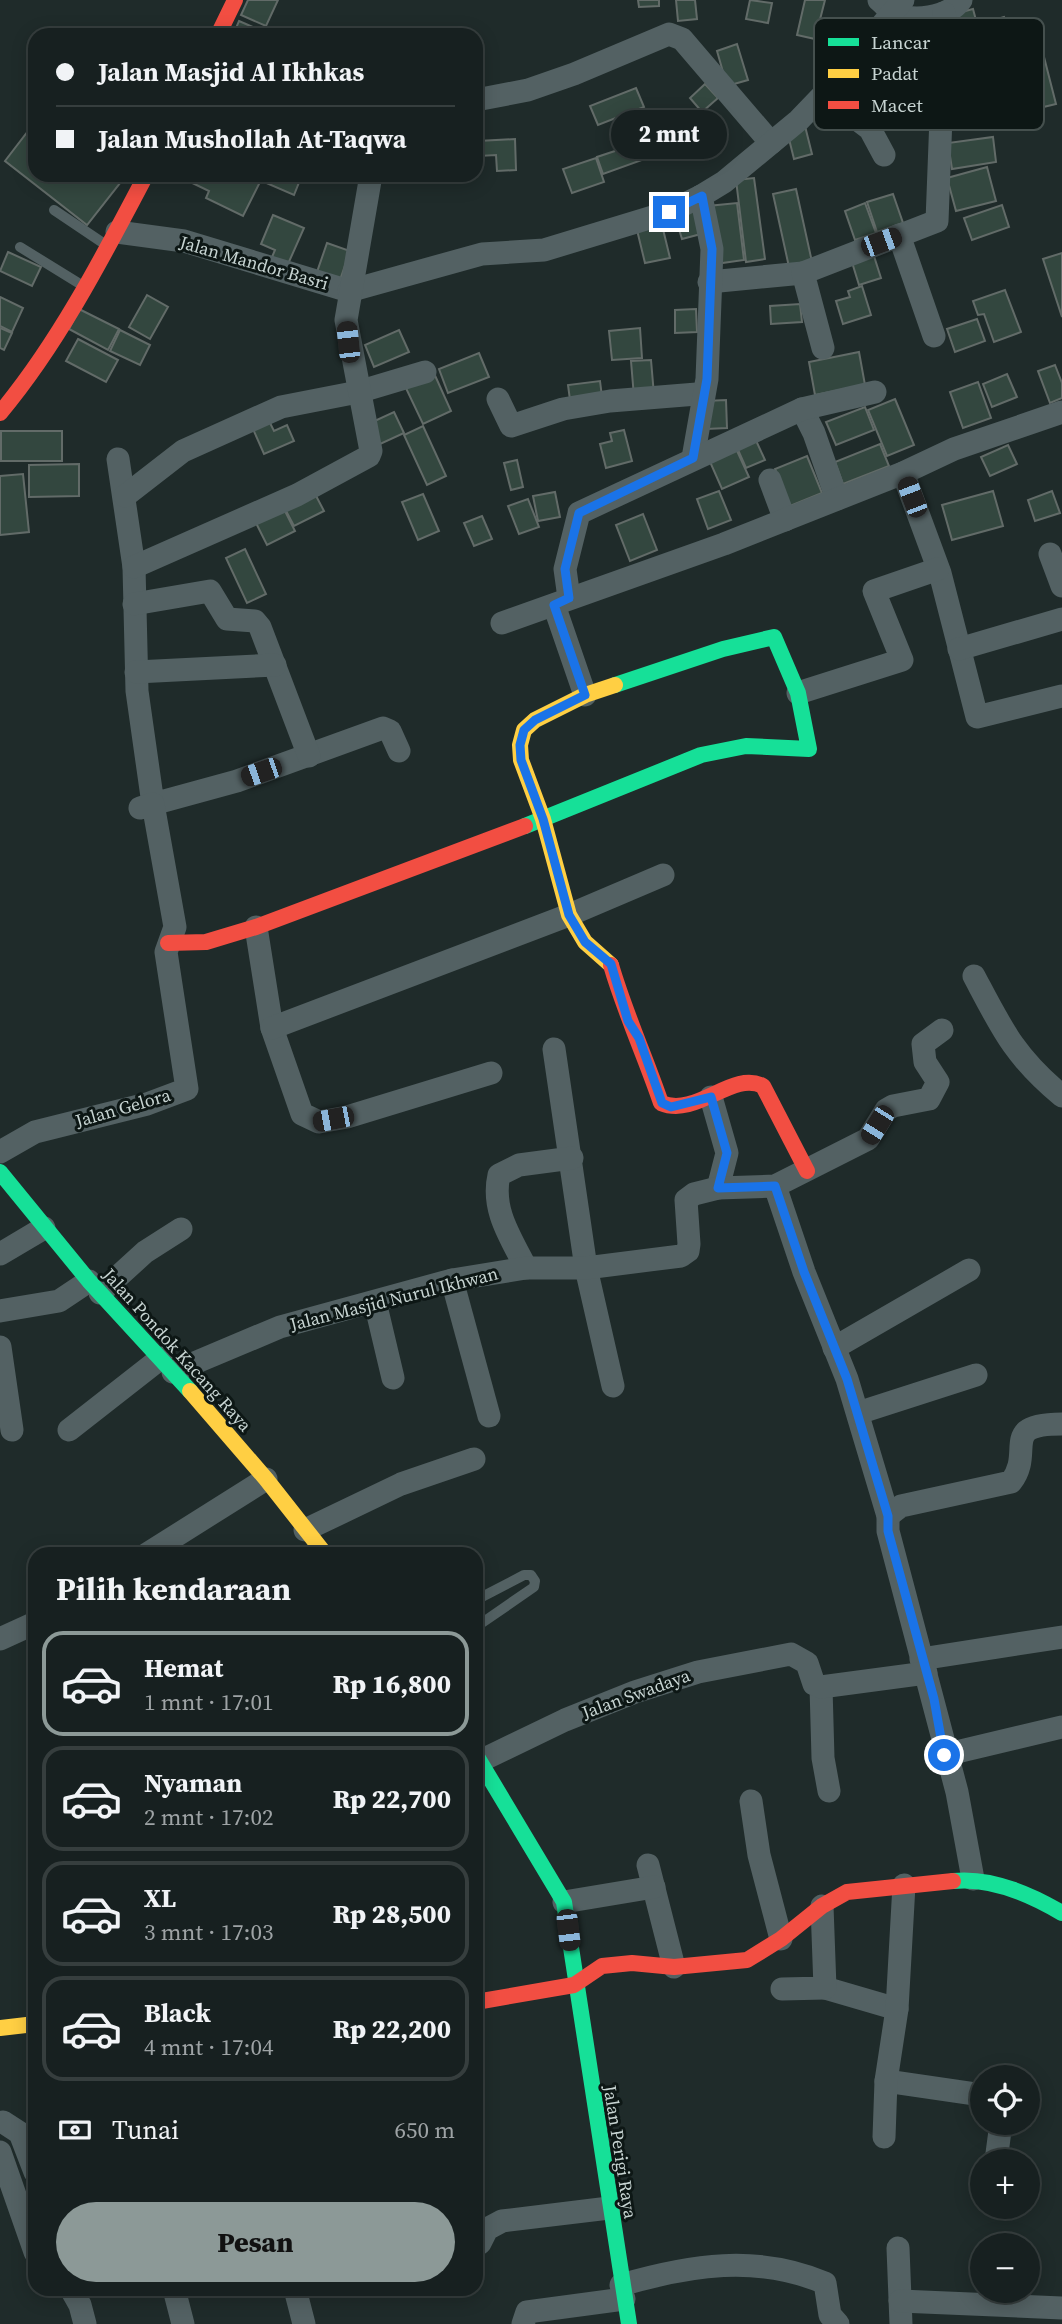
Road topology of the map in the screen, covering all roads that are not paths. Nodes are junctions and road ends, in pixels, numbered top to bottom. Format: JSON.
{"nodes":[{"id":1,"x":234,"y":0,"type":"edge"},
{"id":2,"x":891,"y":4,"type":"edge"},
{"id":3,"x":953,"y":7,"type":"edge"},
{"id":4,"x":221,"y":28,"type":"edge"},
{"id":5,"x":483,"y":99,"type":"edge"},
{"id":6,"x":814,"y":103,"type":"edge"},
{"id":7,"x":871,"y":130,"type":"edge"},
{"id":8,"x":941,"y":130,"type":"edge"},
{"id":9,"x":771,"y":143,"type":"junction"},
{"id":10,"x":884,"y":155,"type":"dead end"},
{"id":11,"x":142,"y":182,"type":"edge"},
{"id":12,"x":370,"y":182,"type":"edge"},
{"id":13,"x":702,"y":196,"type":"junction"},
{"id":14,"x":54,"y":210,"type":"dead end"},
{"id":15,"x":899,"y":235,"type":"junction"},
{"id":16,"x":113,"y":239,"type":"junction"},
{"id":17,"x":20,"y":247,"type":"dead end"},
{"id":18,"x":803,"y":273,"type":"junction"},
{"id":19,"x":709,"y":282,"type":"junction"},
{"id":20,"x":83,"y":285,"type":"junction"},
{"id":21,"x":349,"y":291,"type":"junction"},
{"id":22,"x":934,"y":336,"type":"dead end"},
{"id":23,"x":823,"y":348,"type":"dead end"},
{"id":24,"x":425,"y":372,"type":"dead end"},
{"id":25,"x":358,"y":392,"type":"junction"},
{"id":26,"x":875,"y":392,"type":"dead end"},
{"id":27,"x":498,"y":399,"type":"dead end"},
{"id":28,"x":703,"y":400,"type":"junction"},
{"id":29,"x":802,"y":410,"type":"junction"},
{"id":30,"x":1062,"y":412,"type":"edge"},
{"id":31,"x":0,"y":413,"type":"edge"},
{"id":32,"x":693,"y":458,"type":"junction"},
{"id":33,"x":117,"y":459,"type":"dead end"},
{"id":34,"x":902,"y":474,"type":"junction"},
{"id":35,"x":770,"y":480,"type":"dead end"},
{"id":36,"x":125,"y":496,"type":"junction"},
{"id":37,"x":837,"y":499,"type":"junction"},
{"id":38,"x":785,"y":520,"type":"junction"},
{"id":39,"x":1050,"y":554,"type":"dead end"},
{"id":40,"x":134,"y":567,"type":"junction"},
{"id":41,"x":938,"y":569,"type":"junction"},
{"id":42,"x":1062,"y":586,"type":"edge"},
{"id":43,"x":562,"y":601,"type":"junction"},
{"id":44,"x":134,"y":604,"type":"junction"},
{"id":45,"x":1062,"y":619,"type":"edge"},
{"id":46,"x":502,"y":623,"type":"dead end"},
{"id":47,"x":959,"y":649,"type":"junction"},
{"id":48,"x":275,"y":665,"type":"junction"},
{"id":49,"x":136,"y":672,"type":"junction"},
{"id":50,"x":798,"y":693,"type":"junction"},
{"id":51,"x":585,"y":695,"type":"junction"},
{"id":52,"x":1062,"y":696,"type":"edge"},
{"id":53,"x":399,"y":751,"type":"dead end"},
{"id":54,"x":309,"y":756,"type":"junction"},
{"id":55,"x":146,"y":806,"type":"junction"},
{"id":56,"x":543,"y":819,"type":"junction"},
{"id":57,"x":663,"y":875,"type":"dead end"},
{"id":58,"x":569,"y":915,"type":"junction"},
{"id":59,"x":256,"y":927,"type":"junction"},
{"id":60,"x":168,"y":943,"type":"junction"},
{"id":61,"x":974,"y":976,"type":"dead end"},
{"id":62,"x":272,"y":1028,"type":"junction"},
{"id":63,"x":942,"y":1030,"type":"dead end"},
{"id":64,"x":554,"y":1049,"type":"dead end"},
{"id":65,"x":491,"y":1073,"type":"dead end"},
{"id":66,"x":1062,"y":1096,"type":"edge"},
{"id":67,"x":711,"y":1097,"type":"junction"},
{"id":68,"x":0,"y":1152,"type":"edge"},
{"id":69,"x":572,"y":1158,"type":"junction"},
{"id":70,"x":807,"y":1171,"type":"junction"},
{"id":71,"x":0,"y":1172,"type":"edge"},
{"id":72,"x":775,"y":1186,"type":"junction"},
{"id":73,"x":718,"y":1188,"type":"junction"},
{"id":74,"x":44,"y":1228,"type":"junction"},
{"id":75,"x":181,"y":1228,"type":"dead end"},
{"id":76,"x":0,"y":1254,"type":"edge"},
{"id":77,"x":526,"y":1268,"type":"junction"},
{"id":78,"x":586,"y":1268,"type":"junction"},
{"id":79,"x":970,"y":1270,"type":"dead end"},
{"id":80,"x":452,"y":1280,"type":"junction"},
{"id":81,"x":94,"y":1287,"type":"junction"},
{"id":82,"x":375,"y":1302,"type":"junction"},
{"id":83,"x":0,"y":1311,"type":"edge"},
{"id":84,"x":0,"y":1347,"type":"edge"},
{"id":85,"x":834,"y":1348,"type":"junction"},
{"id":86,"x":167,"y":1365,"type":"junction"},
{"id":87,"x":976,"y":1375,"type":"dead end"},
{"id":88,"x":394,"y":1378,"type":"dead end"},
{"id":89,"x":613,"y":1386,"type":"dead end"},
{"id":90,"x":858,"y":1413,"type":"junction"},
{"id":91,"x":489,"y":1416,"type":"dead end"},
{"id":92,"x":1062,"y":1424,"type":"edge"},
{"id":93,"x":12,"y":1430,"type":"dead end"},
{"id":94,"x":69,"y":1430,"type":"dead end"},
{"id":95,"x":474,"y":1459,"type":"dead end"},
{"id":96,"x":266,"y":1479,"type":"junction"},
{"id":97,"x":888,"y":1516,"type":"junction"},
{"id":98,"x":305,"y":1530,"type":"junction"},
{"id":99,"x":158,"y":1547,"type":"edge"},
{"id":100,"x":319,"y":1547,"type":"edge"},
{"id":101,"x":483,"y":1596,"type":"edge"},
{"id":102,"x":483,"y":1622,"type":"edge"},
{"id":103,"x":28,"y":1626,"type":"edge"},
{"id":104,"x":1062,"y":1637,"type":"edge"},
{"id":105,"x":0,"y":1639,"type":"edge"},
{"id":106,"x":923,"y":1666,"type":"junction"},
{"id":107,"x":821,"y":1687,"type":"junction"},
{"id":108,"x":1062,"y":1727,"type":"edge"},
{"id":109,"x":944,"y":1755,"type":"junction"},
{"id":110,"x":483,"y":1768,"type":"edge"},
{"id":111,"x":483,"y":1772,"type":"edge"},
{"id":112,"x":829,"y":1791,"type":"dead end"},
{"id":113,"x":751,"y":1801,"type":"dead end"},
{"id":114,"x":973,"y":1879,"type":"junction"},
{"id":115,"x":904,"y":1885,"type":"junction"},
{"id":116,"x":564,"y":1902,"type":"junction"},
{"id":117,"x":822,"y":1906,"type":"junction"},
{"id":118,"x":1062,"y":1913,"type":"edge"},
{"id":119,"x":780,"y":1939,"type":"junction"},
{"id":120,"x":674,"y":1967,"type":"junction"},
{"id":121,"x":574,"y":1985,"type":"junction"},
{"id":122,"x":782,"y":1989,"type":"dead end"},
{"id":123,"x":825,"y":1989,"type":"junction"},
{"id":124,"x":483,"y":2001,"type":"edge"},
{"id":125,"x":897,"y":2009,"type":"junction"},
{"id":126,"x":28,"y":2025,"type":"edge"},
{"id":127,"x":0,"y":2028,"type":"edge"},
{"id":128,"x":886,"y":2081,"type":"junction"},
{"id":129,"x":970,"y":2093,"type":"edge"},
{"id":130,"x":1,"y":2121,"type":"edge"},
{"id":131,"x":884,"y":2137,"type":"dead end"},
{"id":132,"x":0,"y":2152,"type":"edge"},
{"id":133,"x":28,"y":2154,"type":"edge"},
{"id":134,"x":609,"y":2208,"type":"junction"},
{"id":135,"x":28,"y":2232,"type":"edge"},
{"id":136,"x":483,"y":2237,"type":"edge"},
{"id":137,"x":898,"y":2248,"type":"dead end"},
{"id":138,"x":623,"y":2292,"type":"junction"},
{"id":139,"x":75,"y":2296,"type":"edge"},
{"id":140,"x":176,"y":2296,"type":"edge"},
{"id":141,"x":296,"y":2296,"type":"edge"},
{"id":142,"x":900,"y":2301,"type":"junction"},
{"id":143,"x":1056,"y":2307,"type":"edge"},
{"id":144,"x":298,"y":2323,"type":"edge"},
{"id":145,"x":85,"y":2324,"type":"edge"},
{"id":146,"x":183,"y":2324,"type":"edge"},
{"id":147,"x":523,"y":2324,"type":"edge"},
{"id":148,"x":629,"y":2324,"type":"edge"},
{"id":149,"x":838,"y":2324,"type":"edge"},
{"id":150,"x":901,"y":2324,"type":"edge"}],
"edges":[{"from":1,"to":4,"type":"street"},
{"from":2,"to":3,"type":"street"},
{"from":5,"to":9,"type":"street"},
{"from":6,"to":9,"type":"street"},
{"from":7,"to":10,"type":"street"},
{"from":8,"to":15,"type":"street"},
{"from":9,"to":13,"type":"street"},
{"from":11,"to":16,"type":"street"},
{"from":12,"to":21,"type":"street"},
{"from":13,"to":19,"type":"street"},
{"from":13,"to":21,"type":"street"},
{"from":14,"to":16,"type":"lane"},
{"from":15,"to":18,"type":"street"},
{"from":15,"to":22,"type":"street"},
{"from":16,"to":20,"type":"street"},
{"from":16,"to":21,"type":"street","name":"Jalan Mandor Basri"},
{"from":17,"to":20,"type":"lane"},
{"from":18,"to":19,"type":"street"},
{"from":18,"to":23,"type":"street"},
{"from":19,"to":28,"type":"street"},
{"from":20,"to":31,"type":"street"},
{"from":21,"to":25,"type":"street"},
{"from":24,"to":25,"type":"street"},
{"from":25,"to":36,"type":"street"},
{"from":25,"to":40,"type":"street"},
{"from":26,"to":29,"type":"street"},
{"from":27,"to":28,"type":"street"},
{"from":28,"to":32,"type":"street"},
{"from":29,"to":32,"type":"street"},
{"from":29,"to":37,"type":"street"},
{"from":30,"to":34,"type":"street"},
{"from":32,"to":43,"type":"street"},
{"from":33,"to":36,"type":"street"},
{"from":34,"to":37,"type":"street"},
{"from":34,"to":41,"type":"street"},
{"from":35,"to":38,"type":"street"},
{"from":36,"to":40,"type":"street"},
{"from":37,"to":38,"type":"street"},
{"from":38,"to":43,"type":"street"},
{"from":39,"to":42,"type":"street"},
{"from":40,"to":44,"type":"street"},
{"from":41,"to":47,"type":"street"},
{"from":41,"to":50,"type":"street"},
{"from":43,"to":46,"type":"street"},
{"from":43,"to":51,"type":"street"},
{"from":44,"to":48,"type":"street"},
{"from":44,"to":49,"type":"street"},
{"from":45,"to":47,"type":"street"},
{"from":47,"to":52,"type":"street"},
{"from":48,"to":49,"type":"street"},
{"from":48,"to":54,"type":"street"},
{"from":49,"to":55,"type":"street"},
{"from":50,"to":51,"type":"street"},
{"from":50,"to":56,"type":"street"},
{"from":51,"to":56,"type":"street"},
{"from":53,"to":54,"type":"street"},
{"from":54,"to":55,"type":"street"},
{"from":55,"to":60,"type":"street"},
{"from":56,"to":58,"type":"street"},
{"from":56,"to":59,"type":"street"},
{"from":57,"to":58,"type":"street"},
{"from":58,"to":62,"type":"street"},
{"from":58,"to":67,"type":"street"},
{"from":59,"to":60,"type":"street"},
{"from":59,"to":62,"type":"street"},
{"from":60,"to":68,"type":"street","name":"Jalan Gelora"},
{"from":61,"to":66,"type":"street"},
{"from":62,"to":65,"type":"street"},
{"from":63,"to":70,"type":"street"},
{"from":64,"to":69,"type":"street"},
{"from":67,"to":70,"type":"street"},
{"from":67,"to":73,"type":"street"},
{"from":69,"to":77,"type":"street"},
{"from":69,"to":78,"type":"street"},
{"from":70,"to":72,"type":"street"},
{"from":71,"to":74,"type":"street","name":"Jalan Pondok Kacang Raya"},
{"from":72,"to":73,"type":"street","name":"Jalan Masjid Nurul Ikhwan"},
{"from":72,"to":85,"type":"street"},
{"from":73,"to":78,"type":"street","name":"Jalan Masjid Nurul Ikhwan"},
{"from":74,"to":76,"type":"street"},
{"from":74,"to":81,"type":"street","name":"Jalan Pondok Kacang Raya"},
{"from":75,"to":81,"type":"street"},
{"from":77,"to":78,"type":"street","name":"Jalan Masjid Nurul Ikhwan"},
{"from":77,"to":80,"type":"street","name":"Jalan Masjid Nurul Ikhwan"},
{"from":78,"to":89,"type":"street"},
{"from":79,"to":85,"type":"street"},
{"from":80,"to":82,"type":"street","name":"Jalan Masjid Nurul Ikhwan"},
{"from":80,"to":91,"type":"street"},
{"from":81,"to":83,"type":"street"},
{"from":81,"to":86,"type":"street","name":"Jalan Pondok Kacang Raya"},
{"from":82,"to":86,"type":"street","name":"Jalan Masjid Nurul Ikhwan"},
{"from":82,"to":88,"type":"street"},
{"from":84,"to":93,"type":"street"},
{"from":85,"to":90,"type":"street"},
{"from":86,"to":94,"type":"street","name":"Jalan Masjid Nurul Ikhwan"},
{"from":86,"to":96,"type":"street","name":"Jalan Pondok Kacang Raya"},
{"from":87,"to":90,"type":"street"},
{"from":90,"to":97,"type":"street"},
{"from":92,"to":97,"type":"street"},
{"from":95,"to":98,"type":"street"},
{"from":96,"to":98,"type":"street","name":"Jalan Pondok Kacang Raya"},
{"from":96,"to":99,"type":"street"},
{"from":97,"to":106,"type":"street"},
{"from":98,"to":100,"type":"street","name":"Jalan Pondok Kacang Raya"},
{"from":101,"to":102,"type":"lane"},
{"from":103,"to":105,"type":"street"},
{"from":104,"to":106,"type":"street"},
{"from":106,"to":107,"type":"street"},
{"from":106,"to":109,"type":"street"},
{"from":107,"to":110,"type":"street","name":"Jalan Swadaya"},
{"from":107,"to":112,"type":"street"},
{"from":108,"to":109,"type":"street"},
{"from":109,"to":114,"type":"street"},
{"from":111,"to":116,"type":"street"},
{"from":113,"to":119,"type":"street"},
{"from":114,"to":115,"type":"street"},
{"from":114,"to":118,"type":"street"},
{"from":115,"to":117,"type":"street"},
{"from":115,"to":125,"type":"street"},
{"from":116,"to":120,"type":"street"},
{"from":116,"to":121,"type":"street"},
{"from":117,"to":119,"type":"street"},
{"from":117,"to":123,"type":"street"},
{"from":119,"to":120,"type":"street"},
{"from":120,"to":121,"type":"street"},
{"from":121,"to":124,"type":"street"},
{"from":121,"to":134,"type":"street","name":"Jalan Perigi Raya"},
{"from":122,"to":123,"type":"street"},
{"from":123,"to":125,"type":"street"},
{"from":125,"to":128,"type":"street"},
{"from":126,"to":127,"type":"street"},
{"from":128,"to":129,"type":"street"},
{"from":128,"to":131,"type":"street"},
{"from":130,"to":133,"type":"street"},
{"from":132,"to":135,"type":"street"},
{"from":134,"to":136,"type":"street"},
{"from":134,"to":138,"type":"street","name":"Jalan Perigi Raya"},
{"from":137,"to":142,"type":"street"},
{"from":138,"to":147,"type":"street"},
{"from":138,"to":148,"type":"street","name":"Jalan Perigi Raya"},
{"from":138,"to":149,"type":"street"},
{"from":139,"to":145,"type":"street"},
{"from":140,"to":146,"type":"street"},
{"from":141,"to":144,"type":"street"},
{"from":142,"to":143,"type":"street"},
{"from":142,"to":150,"type":"street"}]}
